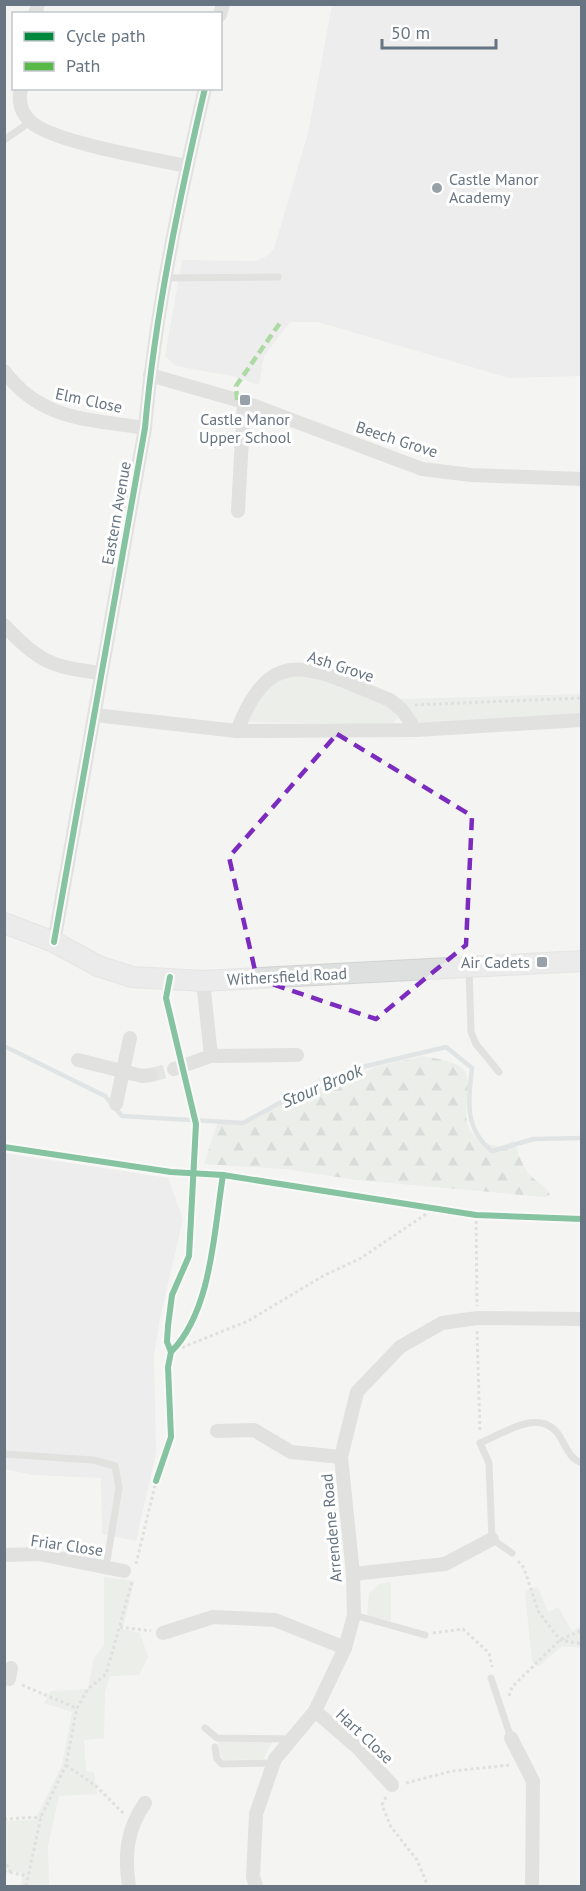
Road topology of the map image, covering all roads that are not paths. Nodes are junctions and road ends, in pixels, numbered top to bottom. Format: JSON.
{"nodes":[{"id":1,"x":21,"y":90,"type":"edge"},
{"id":2,"x":205,"y":90,"type":"edge"},
{"id":3,"x":30,"y":122,"type":"junction"},
{"id":4,"x":4,"y":140,"type":"edge"},
{"id":5,"x":187,"y":166,"type":"junction"},
{"id":6,"x":278,"y":277,"type":"dead end"},
{"id":7,"x":167,"y":278,"type":"junction"},
{"id":8,"x":4,"y":371,"type":"edge"},
{"id":9,"x":150,"y":375,"type":"junction"},
{"id":10,"x":244,"y":402,"type":"junction"},
{"id":11,"x":145,"y":428,"type":"junction"},
{"id":12,"x":582,"y":479,"type":"edge"},
{"id":13,"x":238,"y":511,"type":"dead end"},
{"id":14,"x":4,"y":625,"type":"edge"},
{"id":15,"x":101,"y":673,"type":"junction"},
{"id":16,"x":94,"y":715,"type":"junction"},
{"id":17,"x":582,"y":720,"type":"edge"},
{"id":18,"x":416,"y":730,"type":"junction"},
{"id":19,"x":237,"y":731,"type":"junction"},
{"id":20,"x":4,"y":923,"type":"edge"},
{"id":21,"x":54,"y":942,"type":"junction"},
{"id":22,"x":582,"y":961,"type":"edge"},
{"id":23,"x":469,"y":967,"type":"junction"},
{"id":24,"x":203,"y":981,"type":"junction"},
{"id":25,"x":130,"y":1038,"type":"dead end"},
{"id":26,"x":297,"y":1055,"type":"dead end"},
{"id":27,"x":211,"y":1056,"type":"junction"},
{"id":28,"x":78,"y":1060,"type":"dead end"},
{"id":29,"x":174,"y":1069,"type":"tunnel mouth"},
{"id":30,"x":122,"y":1072,"type":"junction"},
{"id":31,"x":499,"y":1072,"type":"dead end"},
{"id":32,"x":151,"y":1075,"type":"tunnel mouth"},
{"id":33,"x":116,"y":1104,"type":"dead end"},
{"id":34,"x":582,"y":1319,"type":"edge"},
{"id":35,"x":217,"y":1431,"type":"dead end"},
{"id":36,"x":4,"y":1454,"type":"edge"},
{"id":37,"x":341,"y":1457,"type":"junction"},
{"id":38,"x":582,"y":1463,"type":"edge"},
{"id":39,"x":492,"y":1539,"type":"junction"},
{"id":40,"x":512,"y":1553,"type":"road end"},
{"id":41,"x":4,"y":1555,"type":"edge"},
{"id":42,"x":106,"y":1567,"type":"junction"},
{"id":43,"x":124,"y":1571,"type":"dead end"},
{"id":44,"x":353,"y":1574,"type":"junction"},
{"id":45,"x":354,"y":1615,"type":"junction"},
{"id":46,"x":163,"y":1633,"type":"road end"},
{"id":47,"x":425,"y":1635,"type":"road end"},
{"id":48,"x":345,"y":1648,"type":"junction"},
{"id":49,"x":491,"y":1678,"type":"dead end"},
{"id":50,"x":315,"y":1711,"type":"junction"},
{"id":51,"x":204,"y":1728,"type":"dead end"},
{"id":52,"x":511,"y":1738,"type":"joint"},
{"id":53,"x":292,"y":1739,"type":"junction"},
{"id":54,"x":215,"y":1747,"type":"dead end"},
{"id":55,"x":273,"y":1763,"type":"junction"},
{"id":56,"x":392,"y":1785,"type":"road end"},
{"id":57,"x":145,"y":1803,"type":"dead end"},
{"id":58,"x":129,"y":1887,"type":"edge"},
{"id":59,"x":256,"y":1887,"type":"edge"},
{"id":60,"x":532,"y":1887,"type":"edge"}],
"edges":[{"from":1,"to":3,"type":"street"},
{"from":2,"to":5,"type":"street","name":"Eastern Avenue"},
{"from":3,"to":4,"type":"lane"},
{"from":3,"to":5,"type":"street"},
{"from":5,"to":7,"type":"street","name":"Eastern Avenue"},
{"from":6,"to":7,"type":"lane"},
{"from":7,"to":9,"type":"street","name":"Eastern Avenue"},
{"from":8,"to":11,"type":"street","name":"Elm Close"},
{"from":9,"to":10,"type":"street","name":"Beech Grove"},
{"from":9,"to":11,"type":"street","name":"Eastern Avenue"},
{"from":10,"to":12,"type":"street","name":"Beech Grove"},
{"from":10,"to":13,"type":"street"},
{"from":11,"to":15,"type":"street","name":"Eastern Avenue"},
{"from":14,"to":15,"type":"street"},
{"from":15,"to":16,"type":"street","name":"Eastern Avenue"},
{"from":16,"to":19,"type":"street"},
{"from":16,"to":21,"type":"street","name":"Eastern Avenue"},
{"from":17,"to":18,"type":"street"},
{"from":18,"to":19,"type":"street"},
{"from":18,"to":19,"type":"street","name":"Ash Grove"},
{"from":20,"to":21,"type":"street","name":"Withersfield Road"},
{"from":21,"to":24,"type":"street","name":"Withersfield Road"},
{"from":22,"to":23,"type":"street","name":"Withersfield Road"},
{"from":23,"to":24,"type":"street","name":"Withersfield Road"},
{"from":23,"to":31,"type":"lane"},
{"from":24,"to":27,"type":"street"},
{"from":25,"to":30,"type":"street"},
{"from":26,"to":27,"type":"street"},
{"from":27,"to":29,"type":"street"},
{"from":28,"to":30,"type":"street"},
{"from":30,"to":32,"type":"street"},
{"from":30,"to":33,"type":"street"},
{"from":34,"to":37,"type":"street","name":"Arrendene Road"},
{"from":35,"to":37,"type":"street"},
{"from":36,"to":42,"type":"lane"},
{"from":37,"to":44,"type":"street","name":"Arrendene Road"},
{"from":38,"to":39,"type":"lane"},
{"from":39,"to":40,"type":"lane"},
{"from":39,"to":44,"type":"street"},
{"from":41,"to":42,"type":"street","name":"Friar Close"},
{"from":42,"to":43,"type":"street","name":"Friar Close"},
{"from":44,"to":45,"type":"street","name":"Arrendene Road"},
{"from":45,"to":47,"type":"lane"},
{"from":45,"to":48,"type":"street","name":"Arrendene Road"},
{"from":46,"to":48,"type":"street"},
{"from":48,"to":50,"type":"street","name":"Arrendene Road"},
{"from":49,"to":52,"type":"lane"},
{"from":50,"to":53,"type":"street","name":"Arrendene Road"},
{"from":50,"to":56,"type":"street","name":"Hart Close"},
{"from":51,"to":53,"type":"lane"},
{"from":52,"to":60,"type":"street"},
{"from":53,"to":55,"type":"street","name":"Arrendene Road"},
{"from":54,"to":55,"type":"lane"},
{"from":55,"to":59,"type":"street","name":"Arrendene Road"},
{"from":57,"to":58,"type":"street"}]}
